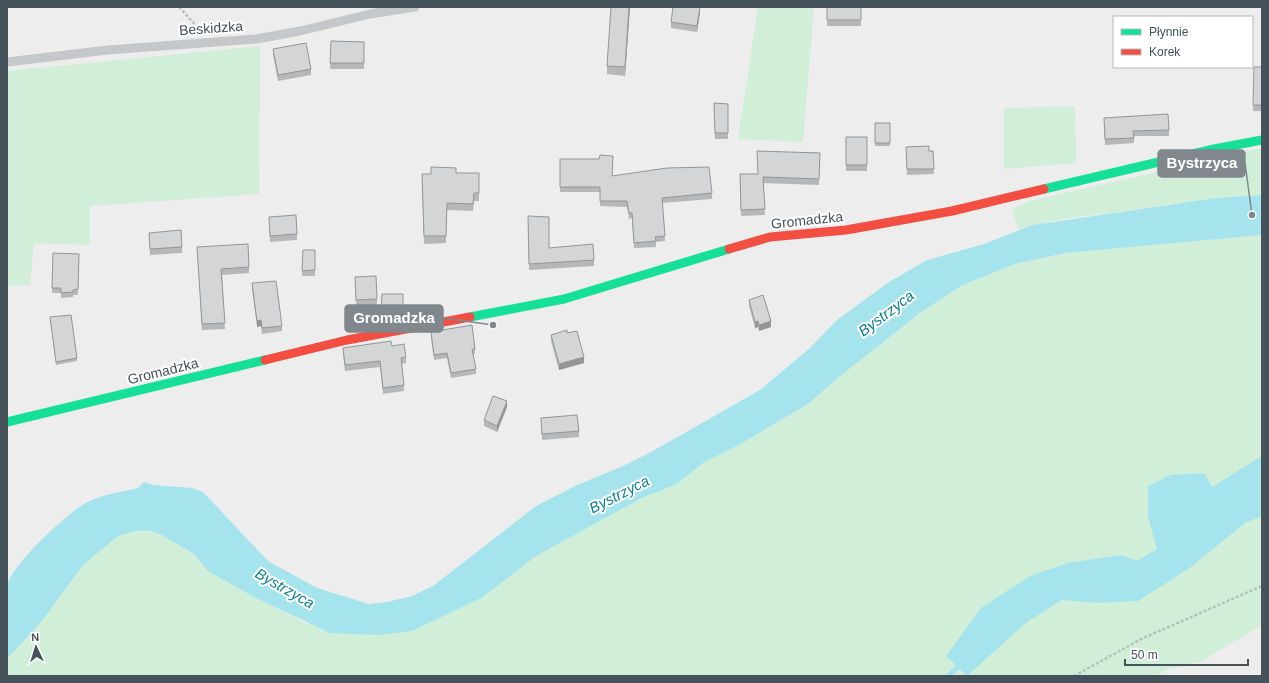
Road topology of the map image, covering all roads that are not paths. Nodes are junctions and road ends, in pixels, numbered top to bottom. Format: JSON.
{"nodes":[{"id":1,"x":415,"y":7,"type":"edge"},
{"id":2,"x":7,"y":62,"type":"edge"},
{"id":3,"x":1262,"y":140,"type":"edge"},
{"id":4,"x":7,"y":422,"type":"edge"}],
"edges":[{"from":1,"to":2,"type":"lane","name":"Beskidzka"},
{"from":3,"to":4,"type":"street","name":"Gromadzka"}]}
